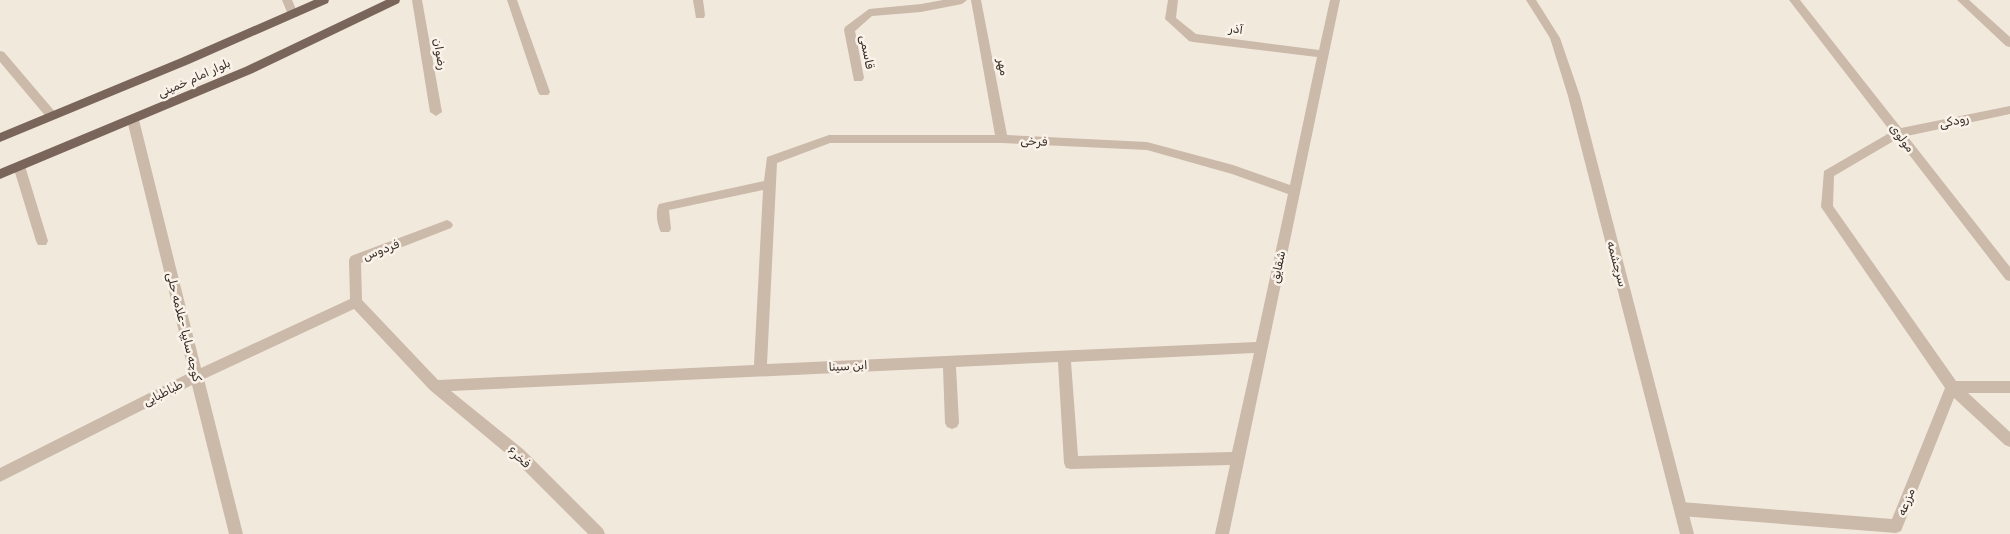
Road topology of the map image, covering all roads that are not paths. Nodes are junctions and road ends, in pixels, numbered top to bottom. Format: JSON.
{"nodes":[{"id":1,"x":287,"y":0,"type":"edge"},
{"id":2,"x":324,"y":0,"type":"edge"},
{"id":3,"x":394,"y":0,"type":"edge"},
{"id":4,"x":417,"y":0,"type":"edge"},
{"id":5,"x":512,"y":0,"type":"edge"},
{"id":6,"x":698,"y":0,"type":"edge"},
{"id":7,"x":962,"y":0,"type":"edge"},
{"id":8,"x":976,"y":0,"type":"edge"},
{"id":9,"x":1172,"y":0,"type":"edge"},
{"id":10,"x":1335,"y":0,"type":"edge"},
{"id":11,"x":1532,"y":0,"type":"edge"},
{"id":12,"x":1794,"y":0,"type":"edge"},
{"id":13,"x":1962,"y":0,"type":"edge"},
{"id":14,"x":920,"y":4,"type":"edge"},
{"id":15,"x":293,"y":14,"type":"junction"},
{"id":16,"x":700,"y":15,"type":"dead end"},
{"id":17,"x":2010,"y":43,"type":"edge"},
{"id":18,"x":1323,"y":54,"type":"junction"},
{"id":19,"x":0,"y":55,"type":"edge"},
{"id":20,"x":858,"y":78,"type":"dead end"},
{"id":21,"x":544,"y":92,"type":"dead end"},
{"id":22,"x":2010,"y":110,"type":"edge"},
{"id":23,"x":436,"y":112,"type":"dead end"},
{"id":24,"x":52,"y":116,"type":"junction"},
{"id":25,"x":133,"y":120,"type":"junction"},
{"id":26,"x":1898,"y":133,"type":"junction"},
{"id":27,"x":0,"y":138,"type":"edge"},
{"id":28,"x":1002,"y":139,"type":"junction"},
{"id":29,"x":19,"y":166,"type":"junction"},
{"id":30,"x":0,"y":174,"type":"edge"},
{"id":31,"x":770,"y":184,"type":"junction"},
{"id":32,"x":1294,"y":192,"type":"junction"},
{"id":33,"x":447,"y":225,"type":"dead end"},
{"id":34,"x":665,"y":229,"type":"dead end"},
{"id":35,"x":42,"y":241,"type":"dead end"},
{"id":36,"x":2010,"y":276,"type":"edge"},
{"id":37,"x":356,"y":302,"type":"junction"},
{"id":38,"x":1261,"y":346,"type":"junction"},
{"id":39,"x":1064,"y":356,"type":"junction"},
{"id":40,"x":949,"y":361,"type":"junction"},
{"id":41,"x":760,"y":370,"type":"junction"},
{"id":42,"x":197,"y":376,"type":"junction"},
{"id":43,"x":435,"y":386,"type":"junction"},
{"id":44,"x":1952,"y":387,"type":"junction"},
{"id":45,"x":2010,"y":387,"type":"edge"},
{"id":46,"x":952,"y":423,"type":"dead end"},
{"id":47,"x":2010,"y":441,"type":"edge"},
{"id":48,"x":1237,"y":458,"type":"junction"},
{"id":49,"x":0,"y":475,"type":"edge"},
{"id":50,"x":1681,"y":509,"type":"junction"},
{"id":51,"x":236,"y":534,"type":"edge"},
{"id":52,"x":598,"y":534,"type":"edge"},
{"id":53,"x":1222,"y":534,"type":"edge"},
{"id":54,"x":1688,"y":534,"type":"edge"}],
"edges":[{"from":1,"to":15,"type":"street"},
{"from":2,"to":15,"type":"main road","name":"بلوار امام خمینی"},
{"from":3,"to":25,"type":"main road","name":"بلوار امام خمینی"},
{"from":4,"to":23,"type":"street","name":"رضوان"},
{"from":5,"to":21,"type":"street"},
{"from":6,"to":16,"type":"street"},
{"from":7,"to":14,"type":"street","name":"قاسمی"},
{"from":8,"to":28,"type":"street","name":"مهر"},
{"from":9,"to":18,"type":"street","name":"آذر"},
{"from":10,"to":18,"type":"street","name":"شقایق"},
{"from":11,"to":50,"type":"street","name":"سرچشمه"},
{"from":12,"to":26,"type":"street","name":"مولوی"},
{"from":13,"to":17,"type":"street"},
{"from":14,"to":20,"type":"street","name":"قاسمی"},
{"from":15,"to":24,"type":"main road","name":"بلوار امام خمینی"},
{"from":18,"to":32,"type":"street","name":"شقایق"},
{"from":19,"to":24,"type":"street"},
{"from":22,"to":26,"type":"street","name":"رودکی"},
{"from":24,"to":27,"type":"main road","name":"بلوار امام خمینی"},
{"from":25,"to":29,"type":"main road","name":"بلوار امام خمینی"},
{"from":25,"to":42,"type":"street","name":"کوچه سایپا -علامه حلی"},
{"from":26,"to":36,"type":"street","name":"مولوی"},
{"from":26,"to":44,"type":"street","name":"رودکی"},
{"from":28,"to":31,"type":"street","name":"فرخی"},
{"from":28,"to":32,"type":"street","name":"فرخی"},
{"from":29,"to":30,"type":"main road","name":"بلوار امام خمینی"},
{"from":29,"to":35,"type":"street"},
{"from":31,"to":34,"type":"street"},
{"from":31,"to":41,"type":"street"},
{"from":32,"to":38,"type":"street","name":"شقایق"},
{"from":33,"to":37,"type":"street","name":"فردوس"},
{"from":37,"to":42,"type":"street","name":"طباطبایی"},
{"from":37,"to":43,"type":"street","name":"فخر۶"},
{"from":38,"to":39,"type":"street","name":"ابن سینا"},
{"from":38,"to":48,"type":"street","name":"شقایق"},
{"from":39,"to":40,"type":"street","name":"ابن سینا"},
{"from":39,"to":48,"type":"street"},
{"from":40,"to":41,"type":"street","name":"ابن سینا"},
{"from":40,"to":46,"type":"street"},
{"from":41,"to":43,"type":"street","name":"ابن سینا"},
{"from":42,"to":49,"type":"street","name":"طباطبایی"},
{"from":42,"to":51,"type":"street","name":"کوچه سایپا -علامه حلی"},
{"from":43,"to":52,"type":"street","name":"فخر۶"},
{"from":44,"to":45,"type":"street"},
{"from":44,"to":47,"type":"street"},
{"from":44,"to":50,"type":"street","name":"مزرعه"},
{"from":48,"to":53,"type":"street","name":"شقایق"},
{"from":50,"to":54,"type":"street","name":"سرچشمه"}]}
